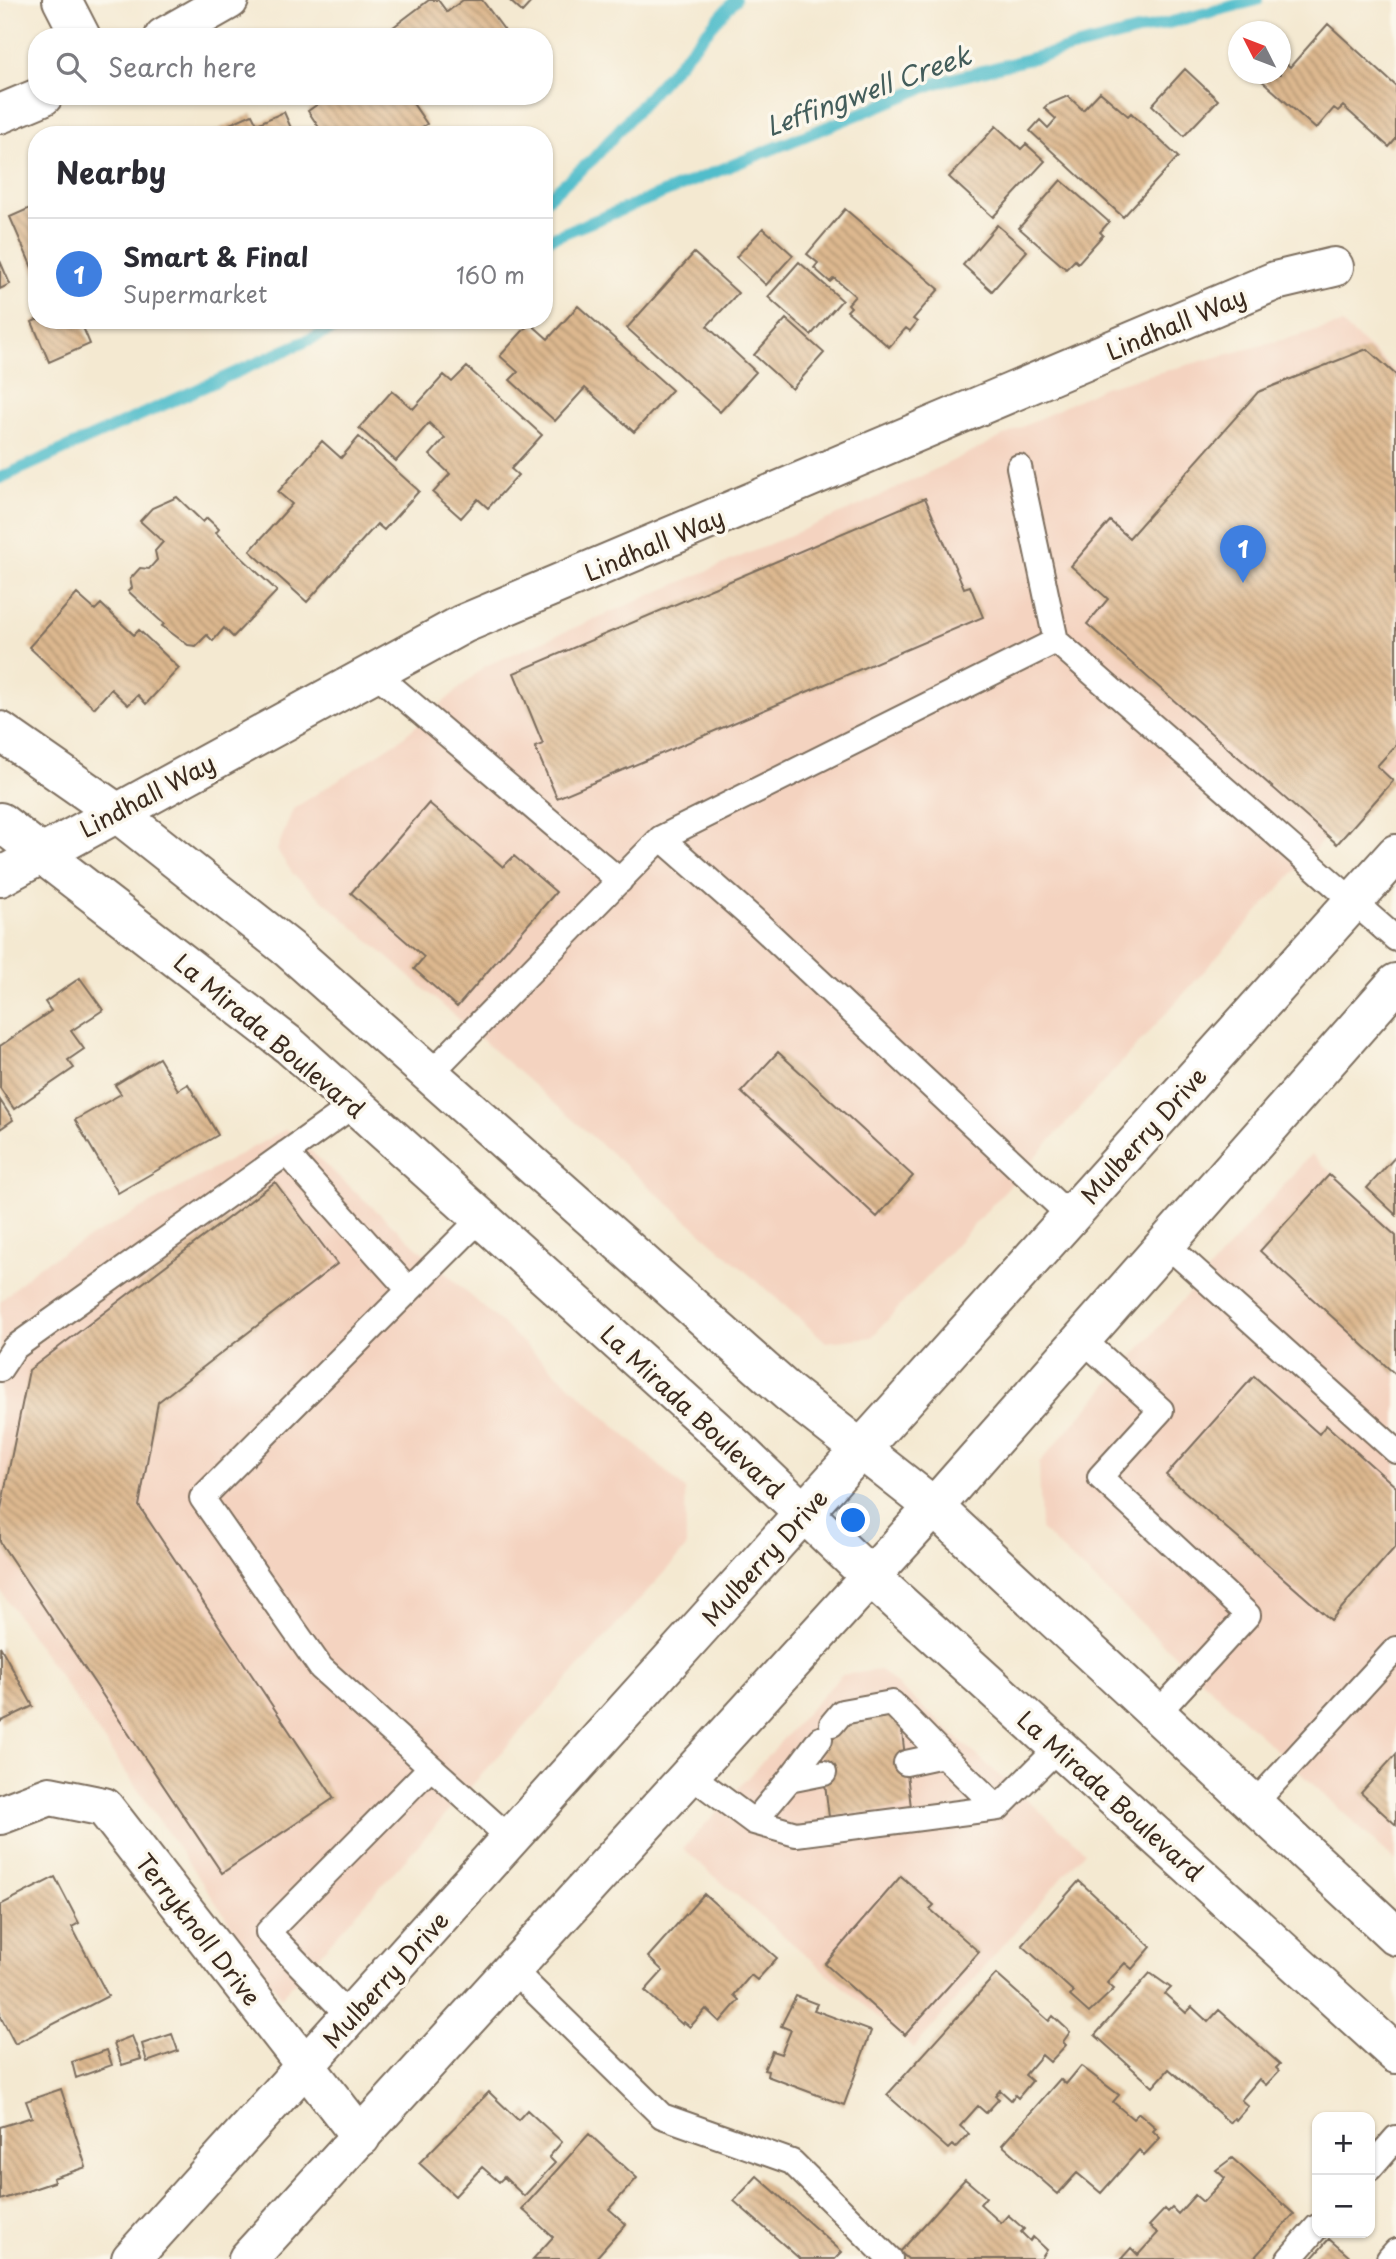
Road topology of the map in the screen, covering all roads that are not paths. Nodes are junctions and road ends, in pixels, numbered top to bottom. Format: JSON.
{"nodes":[{"id":1,"x":62,"y":0,"type":"edge"},
{"id":2,"x":229,"y":0,"type":"edge"},
{"id":3,"x":76,"y":28,"type":"edge"},
{"id":4,"x":180,"y":28,"type":"edge"},
{"id":5,"x":28,"y":102,"type":"edge"},
{"id":6,"x":0,"y":114,"type":"edge"},
{"id":7,"x":1334,"y":267,"type":"dead end"},
{"id":8,"x":1019,"y":467,"type":"dead end"},
{"id":9,"x":1056,"y":641,"type":"junction"},
{"id":10,"x":374,"y":673,"type":"junction"},
{"id":11,"x":0,"y":731,"type":"edge"},
{"id":12,"x":116,"y":811,"type":"junction"},
{"id":13,"x":0,"y":822,"type":"edge"},
{"id":14,"x":661,"y":838,"type":"junction"},
{"id":15,"x":42,"y":852,"type":"junction"},
{"id":16,"x":1396,"y":854,"type":"edge"},
{"id":17,"x":0,"y":877,"type":"edge"},
{"id":18,"x":620,"y":881,"type":"junction"},
{"id":19,"x":1354,"y":901,"type":"junction"},
{"id":20,"x":1396,"y":939,"type":"edge"},
{"id":21,"x":1396,"y":983,"type":"edge"},
{"id":22,"x":431,"y":1073,"type":"junction"},
{"id":23,"x":355,"y":1104,"type":"junction"},
{"id":24,"x":286,"y":1153,"type":"junction"},
{"id":25,"x":1070,"y":1216,"type":"junction"},
{"id":26,"x":481,"y":1218,"type":"junction"},
{"id":27,"x":1166,"y":1244,"type":"junction"},
{"id":28,"x":409,"y":1290,"type":"junction"},
{"id":29,"x":1082,"y":1339,"type":"junction"},
{"id":30,"x":0,"y":1369,"type":"edge"},
{"id":31,"x":862,"y":1449,"type":"junction"},
{"id":32,"x":1396,"y":1451,"type":"edge"},
{"id":33,"x":934,"y":1507,"type":"junction"},
{"id":34,"x":804,"y":1513,"type":"junction"},
{"id":35,"x":872,"y":1578,"type":"junction"},
{"id":36,"x":1396,"y":1649,"type":"edge"},
{"id":37,"x":1156,"y":1715,"type":"junction"},
{"id":38,"x":1059,"y":1747,"type":"junction"},
{"id":39,"x":943,"y":1755,"type":"junction"},
{"id":40,"x":906,"y":1763,"type":"dead end"},
{"id":41,"x":431,"y":1767,"type":"junction"},
{"id":42,"x":824,"y":1773,"type":"dead end"},
{"id":43,"x":692,"y":1776,"type":"junction"},
{"id":44,"x":789,"y":1780,"type":"junction"},
{"id":45,"x":1253,"y":1805,"type":"junction"},
{"id":46,"x":998,"y":1808,"type":"junction"},
{"id":47,"x":0,"y":1815,"type":"edge"},
{"id":48,"x":754,"y":1822,"type":"junction"},
{"id":49,"x":511,"y":1839,"type":"junction"},
{"id":50,"x":1396,"y":1936,"type":"edge"},
{"id":51,"x":513,"y":1970,"type":"junction"},
{"id":52,"x":351,"y":2017,"type":"junction"},
{"id":53,"x":1396,"y":2054,"type":"edge"},
{"id":54,"x":306,"y":2066,"type":"junction"},
{"id":55,"x":361,"y":2137,"type":"junction"},
{"id":56,"x":1396,"y":2138,"type":"edge"},
{"id":57,"x":1375,"y":2162,"type":"edge"},
{"id":58,"x":1312,"y":2233,"type":"edge"},
{"id":59,"x":1396,"y":2252,"type":"edge"},
{"id":60,"x":131,"y":2259,"type":"edge"},
{"id":61,"x":248,"y":2259,"type":"edge"},
{"id":62,"x":890,"y":2259,"type":"edge"},
{"id":63,"x":1289,"y":2259,"type":"edge"},
{"id":64,"x":1389,"y":2259,"type":"edge"}],
"edges":[{"from":1,"to":3,"type":"main road"},
{"from":2,"to":4,"type":"main road"},
{"from":5,"to":6,"type":"main road"},
{"from":7,"to":10,"type":"main road","name":"Lindhall Way"},
{"from":8,"to":9,"type":"lane"},
{"from":9,"to":14,"type":"lane"},
{"from":9,"to":19,"type":"lane"},
{"from":10,"to":12,"type":"main road","name":"Lindhall Way"},
{"from":10,"to":18,"type":"lane"},
{"from":11,"to":12,"type":"main road"},
{"from":12,"to":15,"type":"main road","name":"Lindhall Way"},
{"from":12,"to":22,"type":"main road"},
{"from":13,"to":15,"type":"main road","name":"La Mirada Boulevard"},
{"from":14,"to":18,"type":"lane"},
{"from":14,"to":25,"type":"lane"},
{"from":15,"to":17,"type":"main road","name":"Lindhall Way"},
{"from":15,"to":23,"type":"main road","name":"La Mirada Boulevard"},
{"from":16,"to":19,"type":"main road","name":"Mulberry Drive"},
{"from":18,"to":22,"type":"lane"},
{"from":19,"to":20,"type":"lane"},
{"from":19,"to":25,"type":"main road","name":"Mulberry Drive"},
{"from":21,"to":27,"type":"main road"},
{"from":22,"to":31,"type":"main road"},
{"from":23,"to":24,"type":"lane"},
{"from":23,"to":26,"type":"main road","name":"La Mirada Boulevard"},
{"from":24,"to":28,"type":"lane"},
{"from":24,"to":30,"type":"lane"},
{"from":25,"to":31,"type":"main road","name":"Mulberry Drive"},
{"from":26,"to":28,"type":"lane"},
{"from":26,"to":34,"type":"main road","name":"La Mirada Boulevard"},
{"from":27,"to":29,"type":"main road"},
{"from":27,"to":32,"type":"lane"},
{"from":28,"to":41,"type":"lane"},
{"from":29,"to":33,"type":"main road"},
{"from":29,"to":37,"type":"lane"},
{"from":31,"to":33,"type":"main road"},
{"from":31,"to":34,"type":"main road","name":"Mulberry Drive"},
{"from":33,"to":35,"type":"main road"},
{"from":33,"to":37,"type":"main road"},
{"from":34,"to":35,"type":"main road","name":"La Mirada Boulevard"},
{"from":34,"to":49,"type":"main road","name":"Mulberry Drive"},
{"from":35,"to":38,"type":"main road","name":"La Mirada Boulevard"},
{"from":35,"to":43,"type":"main road"},
{"from":36,"to":45,"type":"lane"},
{"from":37,"to":45,"type":"main road"},
{"from":38,"to":46,"type":"lane"},
{"from":38,"to":53,"type":"main road","name":"La Mirada Boulevard"},
{"from":39,"to":40,"type":"lane"},
{"from":39,"to":44,"type":"lane"},
{"from":39,"to":46,"type":"lane"},
{"from":41,"to":49,"type":"lane"},
{"from":41,"to":52,"type":"lane"},
{"from":42,"to":44,"type":"lane"},
{"from":43,"to":48,"type":"lane"},
{"from":43,"to":51,"type":"main road"},
{"from":44,"to":48,"type":"lane"},
{"from":45,"to":50,"type":"main road"},
{"from":46,"to":48,"type":"lane"},
{"from":47,"to":54,"type":"main road","name":"Terryknoll Drive"},
{"from":49,"to":52,"type":"main road","name":"Mulberry Drive"},
{"from":51,"to":55,"type":"main road"},
{"from":51,"to":62,"type":"lane"},
{"from":52,"to":54,"type":"main road","name":"Mulberry Drive"},
{"from":54,"to":55,"type":"main road","name":"Terryknoll Drive"},
{"from":54,"to":60,"type":"main road","name":"Mulberry Drive"},
{"from":55,"to":61,"type":"main road"},
{"from":56,"to":57,"type":"lane"},
{"from":58,"to":63,"type":"lane"},
{"from":59,"to":64,"type":"lane"}]}
